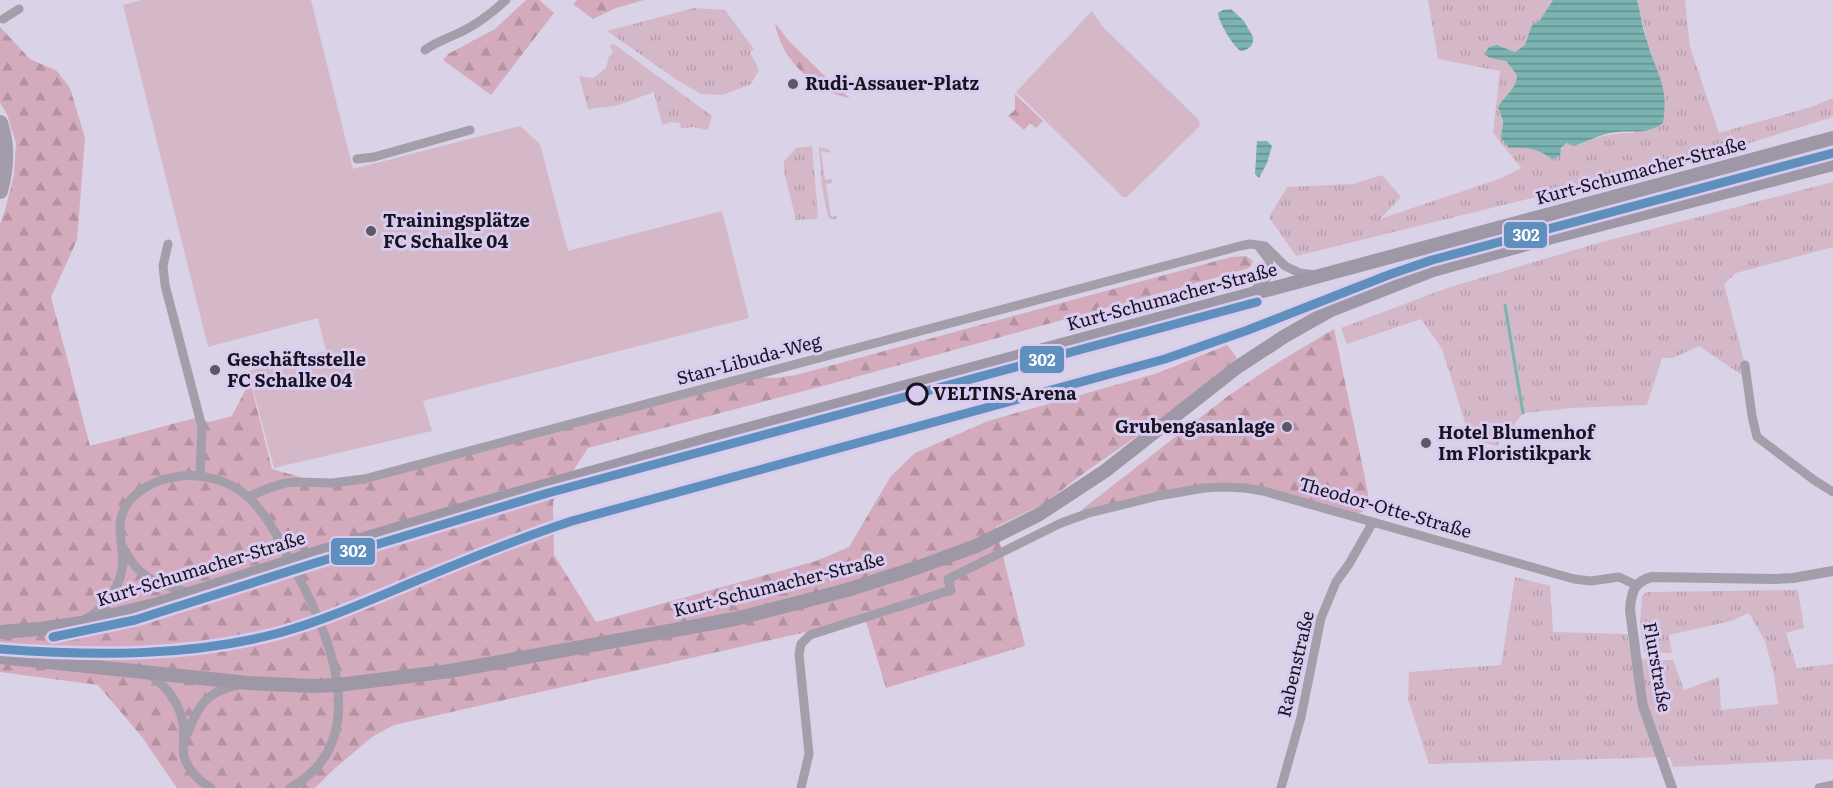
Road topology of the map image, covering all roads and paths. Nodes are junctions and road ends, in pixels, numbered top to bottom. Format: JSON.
{"nodes":[{"id":1,"x":506,"y":0,"type":"edge"},
{"id":2,"x":19,"y":9,"type":"dead end"},
{"id":3,"x":3,"y":19,"type":"dead end"},
{"id":4,"x":425,"y":50,"type":"dead end"},
{"id":5,"x":0,"y":123,"type":"edge"},
{"id":6,"x":470,"y":130,"type":"dead end"},
{"id":7,"x":1833,"y":138,"type":"edge"},
{"id":8,"x":357,"y":159,"type":"dead end"},
{"id":9,"x":1833,"y":165,"type":"edge"},
{"id":10,"x":0,"y":191,"type":"edge"},
{"id":11,"x":168,"y":244,"type":"dead end"},
{"id":12,"x":1258,"y":245,"type":"junction"},
{"id":13,"x":1321,"y":275,"type":"junction"},
{"id":14,"x":1248,"y":296,"type":"junction"},
{"id":15,"x":1745,"y":365,"type":"dead end"},
{"id":16,"x":200,"y":476,"type":"junction"},
{"id":17,"x":1833,"y":492,"type":"edge"},
{"id":18,"x":248,"y":497,"type":"junction"},
{"id":19,"x":1373,"y":522,"type":"junction"},
{"id":20,"x":121,"y":542,"type":"junction"},
{"id":21,"x":1833,"y":571,"type":"edge"},
{"id":22,"x":1636,"y":585,"type":"junction"},
{"id":23,"x":191,"y":593,"type":"junction"},
{"id":24,"x":81,"y":623,"type":"junction"},
{"id":25,"x":0,"y":632,"type":"edge"},
{"id":26,"x":0,"y":657,"type":"edge"},
{"id":27,"x":145,"y":671,"type":"junction"},
{"id":28,"x":248,"y":682,"type":"junction"},
{"id":29,"x":184,"y":742,"type":"junction"},
{"id":30,"x":1833,"y":785,"type":"edge"},
{"id":31,"x":211,"y":788,"type":"edge"},
{"id":32,"x":290,"y":788,"type":"edge"},
{"id":33,"x":801,"y":788,"type":"edge"},
{"id":34,"x":1281,"y":788,"type":"edge"},
{"id":35,"x":1672,"y":788,"type":"edge"},
{"id":36,"x":1819,"y":788,"type":"edge"}],
"edges":[{"from":1,"to":4,"type":"street"},
{"from":2,"to":3,"type":"street"},
{"from":5,"to":10,"type":"highway"},
{"from":6,"to":8,"type":"street"},
{"from":7,"to":13,"type":"main road","name":"Kurt-Schumacher-Straße"},
{"from":9,"to":28,"type":"main road","name":"Kurt-Schumacher-Straße"},
{"from":11,"to":16,"type":"street"},
{"from":12,"to":13,"type":"street"},
{"from":12,"to":14,"type":"street"},
{"from":12,"to":18,"type":"street","name":"Stan-Libuda-Weg"},
{"from":13,"to":14,"type":"main road","name":"Kurt-Schumacher-Straße"},
{"from":14,"to":23,"type":"main road","name":"Kurt-Schumacher-Straße"},
{"from":15,"to":17,"type":"street"},
{"from":16,"to":18,"type":"street"},
{"from":16,"to":20,"type":"street"},
{"from":18,"to":32,"type":"street"},
{"from":19,"to":22,"type":"street","name":"Theodor-Otte-Straße"},
{"from":19,"to":33,"type":"street","name":"Theodor-Otte-Straße"},
{"from":19,"to":34,"type":"street","name":"Rabenstraße"},
{"from":20,"to":23,"type":"street"},
{"from":20,"to":24,"type":"street"},
{"from":21,"to":22,"type":"street","name":"Theodor-Otte-Straße"},
{"from":22,"to":35,"type":"street","name":"Flurstraße"},
{"from":23,"to":24,"type":"main road","name":"Kurt-Schumacher-Straße"},
{"from":24,"to":25,"type":"main road","name":"Kurt-Schumacher-Straße"},
{"from":26,"to":27,"type":"main road","name":"Kurt-Schumacher-Straße"},
{"from":27,"to":28,"type":"main road","name":"Kurt-Schumacher-Straße"},
{"from":27,"to":29,"type":"street"},
{"from":28,"to":29,"type":"street"},
{"from":29,"to":31,"type":"street"},
{"from":30,"to":36,"type":"street"}]}
